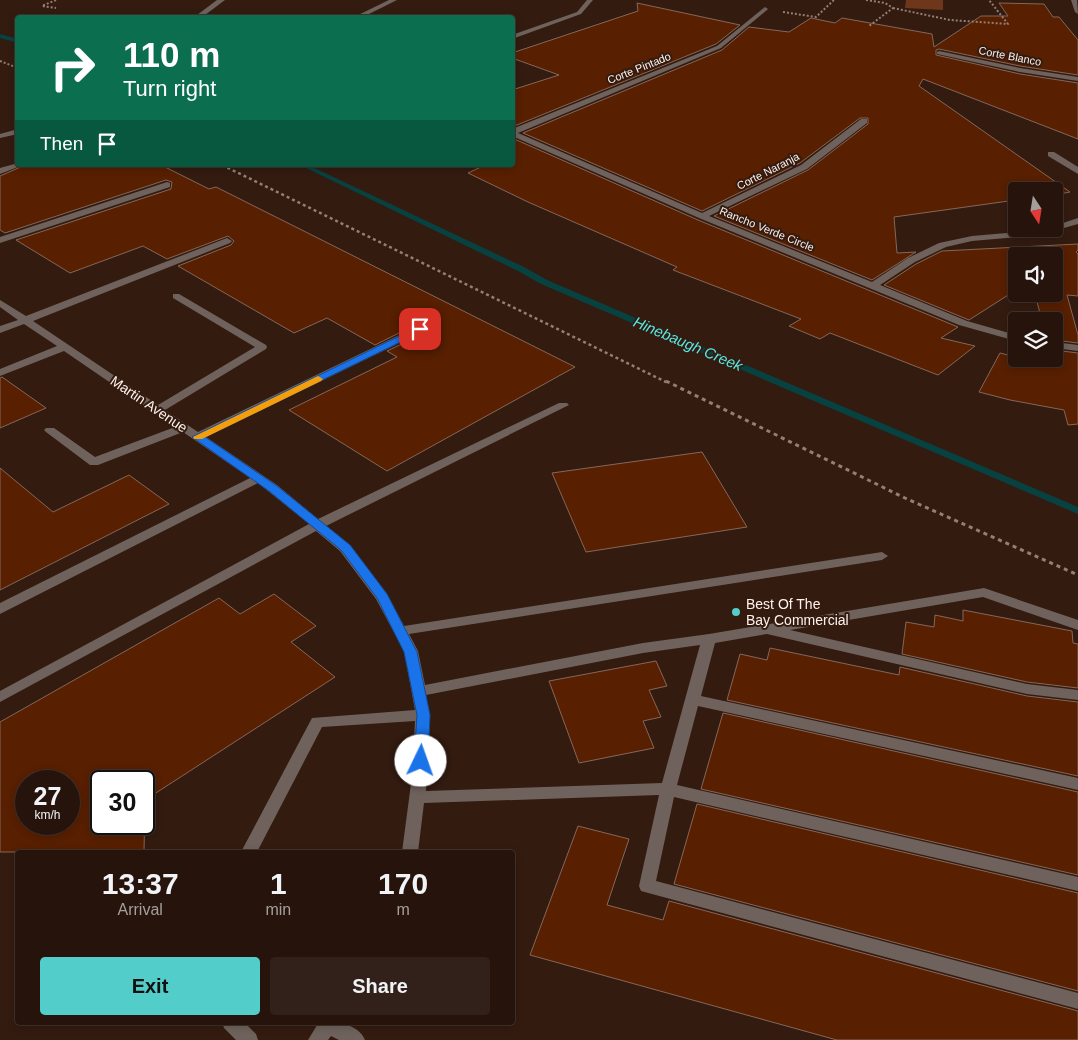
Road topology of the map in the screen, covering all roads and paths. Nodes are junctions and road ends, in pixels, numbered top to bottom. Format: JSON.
{"nodes":[{"id":1,"x":56,"y":0,"type":"edge"},
{"id":2,"x":222,"y":0,"type":"edge"},
{"id":3,"x":394,"y":0,"type":"edge"},
{"id":4,"x":590,"y":0,"type":"edge"},
{"id":5,"x":834,"y":0,"type":"edge"},
{"id":6,"x":866,"y":0,"type":"edge"},
{"id":7,"x":988,"y":0,"type":"edge"},
{"id":8,"x":1074,"y":0,"type":"edge"},
{"id":9,"x":56,"y":8,"type":"dead end"},
{"id":10,"x":893,"y":8,"type":"junction"},
{"id":11,"x":766,"y":9,"type":"joint"},
{"id":12,"x":1078,"y":12,"type":"edge"},
{"id":13,"x":200,"y":15,"type":"edge"},
{"id":14,"x":362,"y":15,"type":"edge"},
{"id":15,"x":869,"y":26,"type":"dead end"},
{"id":16,"x":515,"y":36,"type":"edge"},
{"id":17,"x":939,"y":53,"type":"dead end"},
{"id":18,"x":0,"y":61,"type":"edge"},
{"id":19,"x":15,"y":67,"type":"edge"},
{"id":20,"x":1078,"y":79,"type":"edge"},
{"id":21,"x":864,"y":121,"type":"dead end"},
{"id":22,"x":15,"y":132,"type":"edge"},
{"id":23,"x":515,"y":132,"type":"edge"},
{"id":24,"x":515,"y":134,"type":"edge"},
{"id":25,"x":0,"y":136,"type":"edge"},
{"id":26,"x":1051,"y":154,"type":"dead end"},
{"id":27,"x":15,"y":166,"type":"edge"},
{"id":28,"x":226,"y":167,"type":"edge"},
{"id":29,"x":0,"y":171,"type":"edge"},
{"id":30,"x":1078,"y":171,"type":"edge"},
{"id":31,"x":166,"y":185,"type":"dead end"},
{"id":32,"x":702,"y":216,"type":"junction"},
{"id":33,"x":1078,"y":221,"type":"edge"},
{"id":34,"x":0,"y":240,"type":"edge"},
{"id":35,"x":227,"y":241,"type":"dead end"},
{"id":36,"x":874,"y":285,"type":"junction"},
{"id":37,"x":176,"y":296,"type":"dead end"},
{"id":38,"x":0,"y":303,"type":"edge"},
{"id":39,"x":25,"y":320,"type":"junction"},
{"id":40,"x":420,"y":329,"type":"dead end"},
{"id":41,"x":0,"y":330,"type":"edge"},
{"id":42,"x":1008,"y":336,"type":"edge"},
{"id":43,"x":1063,"y":346,"type":"edge"},
{"id":44,"x":65,"y":347,"type":"junction"},
{"id":45,"x":1078,"y":348,"type":"edge"},
{"id":46,"x":0,"y":374,"type":"edge"},
{"id":47,"x":563,"y":405,"type":"dead end"},
{"id":48,"x":157,"y":410,"type":"junction"},
{"id":49,"x":183,"y":428,"type":"junction"},
{"id":50,"x":50,"y":430,"type":"dead end"},
{"id":51,"x":197,"y":437,"type":"junction"},
{"id":52,"x":258,"y":478,"type":"junction"},
{"id":53,"x":317,"y":525,"type":"junction"},
{"id":54,"x":882,"y":556,"type":"dead end"},
{"id":55,"x":1078,"y":575,"type":"edge"},
{"id":56,"x":0,"y":609,"type":"edge"},
{"id":57,"x":1078,"y":625,"type":"edge"},
{"id":58,"x":763,"y":628,"type":"junction"},
{"id":59,"x":400,"y":630,"type":"junction"},
{"id":60,"x":709,"y":639,"type":"junction"},
{"id":61,"x":419,"y":691,"type":"junction"},
{"id":62,"x":1078,"y":695,"type":"edge"},
{"id":63,"x":0,"y":697,"type":"edge"},
{"id":64,"x":692,"y":699,"type":"junction"},
{"id":65,"x":424,"y":715,"type":"junction"},
{"id":66,"x":1078,"y":784,"type":"edge"},
{"id":67,"x":668,"y":788,"type":"junction"},
{"id":68,"x":417,"y":797,"type":"junction"},
{"id":69,"x":249,"y":850,"type":"edge"},
{"id":70,"x":410,"y":850,"type":"edge"},
{"id":71,"x":1078,"y":884,"type":"edge"},
{"id":72,"x":1078,"y":1001,"type":"edge"},
{"id":73,"x":234,"y":1025,"type":"edge"},
{"id":74,"x":329,"y":1025,"type":"edge"},
{"id":75,"x":332,"y":1025,"type":"edge"},
{"id":76,"x":249,"y":1040,"type":"edge"},
{"id":77,"x":317,"y":1040,"type":"edge"},
{"id":78,"x":356,"y":1040,"type":"edge"}],
"edges":[{"from":1,"to":9,"type":"path"},
{"from":2,"to":13,"type":"street"},
{"from":3,"to":14,"type":"street"},
{"from":4,"to":16,"type":"street"},
{"from":5,"to":11,"type":"path"},
{"from":6,"to":10,"type":"path"},
{"from":7,"to":10,"type":"path"},
{"from":8,"to":12,"type":"street"},
{"from":10,"to":15,"type":"path"},
{"from":11,"to":23,"type":"street","name":"Corte Pintado"},
{"from":17,"to":20,"type":"street","name":"Corte Blanco"},
{"from":18,"to":19,"type":"path"},
{"from":21,"to":32,"type":"street","name":"Corte Naranja"},
{"from":22,"to":25,"type":"street"},
{"from":24,"to":32,"type":"street","name":"Rancho Verde Circle"},
{"from":26,"to":30,"type":"street"},
{"from":27,"to":29,"type":"street"},
{"from":28,"to":55,"type":"path"},
{"from":31,"to":34,"type":"street"},
{"from":32,"to":36,"type":"street","name":"Rancho Verde Circle"},
{"from":33,"to":36,"type":"street"},
{"from":35,"to":39,"type":"street"},
{"from":36,"to":42,"type":"street","name":"Rancho Verde Circle"},
{"from":37,"to":48,"type":"street"},
{"from":38,"to":39,"type":"street","name":"Martin Avenue"},
{"from":39,"to":41,"type":"street"},
{"from":39,"to":44,"type":"street","name":"Martin Avenue"},
{"from":40,"to":51,"type":"street"},
{"from":43,"to":45,"type":"street"},
{"from":44,"to":46,"type":"street"},
{"from":44,"to":48,"type":"street","name":"Martin Avenue"},
{"from":47,"to":53,"type":"street"},
{"from":48,"to":49,"type":"street","name":"Martin Avenue"},
{"from":49,"to":50,"type":"street"},
{"from":49,"to":51,"type":"street","name":"Martin Avenue"},
{"from":51,"to":52,"type":"street","name":"Martin Avenue"},
{"from":52,"to":53,"type":"street","name":"Martin Avenue"},
{"from":52,"to":56,"type":"street"},
{"from":53,"to":59,"type":"street","name":"Martin Avenue"},
{"from":53,"to":63,"type":"street"},
{"from":54,"to":59,"type":"street"},
{"from":57,"to":58,"type":"street"},
{"from":58,"to":60,"type":"street"},
{"from":58,"to":62,"type":"street"},
{"from":59,"to":61,"type":"street","name":"Martin Avenue"},
{"from":60,"to":61,"type":"street"},
{"from":60,"to":64,"type":"street"},
{"from":61,"to":65,"type":"street","name":"Martin Avenue"},
{"from":64,"to":66,"type":"street"},
{"from":64,"to":67,"type":"street"},
{"from":65,"to":68,"type":"street","name":"Martin Avenue"},
{"from":65,"to":69,"type":"street"},
{"from":67,"to":68,"type":"street"},
{"from":67,"to":71,"type":"street"},
{"from":67,"to":72,"type":"street"},
{"from":68,"to":70,"type":"street","name":"Martin Avenue"},
{"from":73,"to":76,"type":"street"},
{"from":74,"to":77,"type":"street"},
{"from":75,"to":78,"type":"street"}]}
